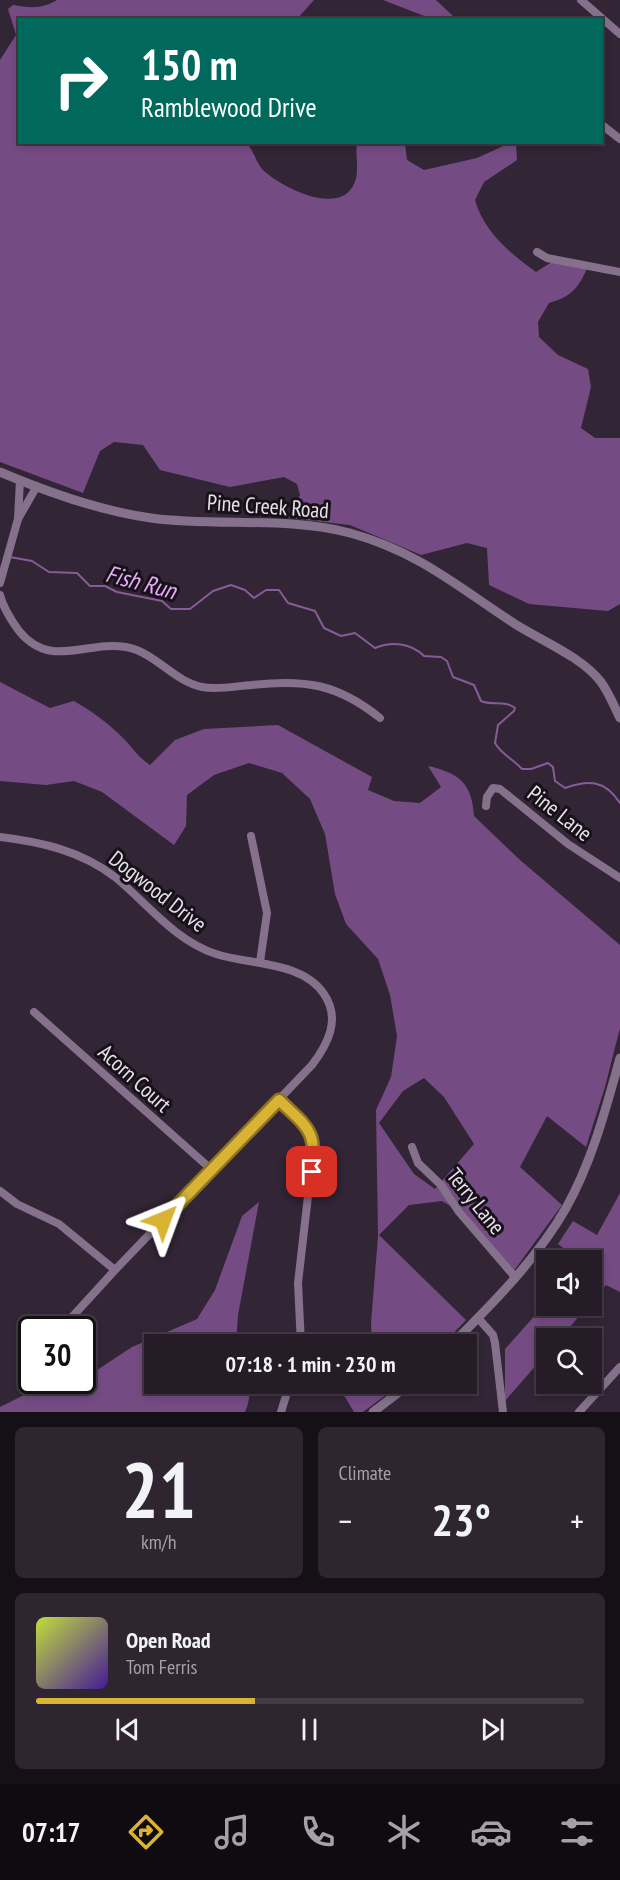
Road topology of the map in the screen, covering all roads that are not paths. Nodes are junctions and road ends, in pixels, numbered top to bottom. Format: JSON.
{"nodes":[{"id":1,"x":581,"y":0,"type":"edge"},
{"id":2,"x":602,"y":18,"type":"edge"},
{"id":3,"x":603,"y":19,"type":"edge"},
{"id":4,"x":620,"y":34,"type":"edge"},
{"id":5,"x":603,"y":126,"type":"edge"},
{"id":6,"x":620,"y":139,"type":"edge"},
{"id":7,"x":537,"y":252,"type":"dead end"},
{"id":8,"x":620,"y":272,"type":"edge"},
{"id":9,"x":0,"y":472,"type":"edge"},
{"id":10,"x":20,"y":480,"type":"junction"},
{"id":11,"x":36,"y":486,"type":"junction"},
{"id":12,"x":18,"y":519,"type":"junction"},
{"id":13,"x":0,"y":583,"type":"edge"},
{"id":14,"x":0,"y":595,"type":"edge"},
{"id":15,"x":380,"y":718,"type":"dead end"},
{"id":16,"x":620,"y":718,"type":"edge"},
{"id":17,"x":486,"y":806,"type":"dead end"},
{"id":18,"x":251,"y":836,"type":"dead end"},
{"id":19,"x":0,"y":837,"type":"edge"},
{"id":20,"x":620,"y":878,"type":"edge"},
{"id":21,"x":260,"y":962,"type":"junction"},
{"id":22,"x":34,"y":1012,"type":"dead end"},
{"id":23,"x":620,"y":1058,"type":"edge"},
{"id":24,"x":279,"y":1100,"type":"junction"},
{"id":25,"x":412,"y":1147,"type":"dead end"},
{"id":26,"x":212,"y":1170,"type":"junction"},
{"id":27,"x":0,"y":1191,"type":"edge"},
{"id":28,"x":115,"y":1270,"type":"junction"},
{"id":29,"x":515,"y":1277,"type":"junction"},
{"id":30,"x":73,"y":1316,"type":"edge"},
{"id":31,"x":478,"y":1318,"type":"junction"},
{"id":32,"x":301,"y":1334,"type":"edge"},
{"id":33,"x":462,"y":1334,"type":"edge"},
{"id":34,"x":620,"y":1367,"type":"edge"},
{"id":35,"x":287,"y":1394,"type":"edge"},
{"id":36,"x":397,"y":1394,"type":"edge"},
{"id":37,"x":281,"y":1412,"type":"edge"},
{"id":38,"x":373,"y":1412,"type":"edge"},
{"id":39,"x":503,"y":1412,"type":"edge"},
{"id":40,"x":579,"y":1412,"type":"edge"}],
"edges":[{"from":1,"to":2,"type":"street"},
{"from":3,"to":4,"type":"street"},
{"from":5,"to":6,"type":"street"},
{"from":7,"to":8,"type":"street"},
{"from":9,"to":10,"type":"street","name":"Pine Creek Road"},
{"from":10,"to":11,"type":"street","name":"Pine Creek Road"},
{"from":10,"to":12,"type":"street"},
{"from":11,"to":12,"type":"street"},
{"from":11,"to":16,"type":"street","name":"Pine Creek Road"},
{"from":12,"to":13,"type":"street"},
{"from":14,"to":15,"type":"street"},
{"from":17,"to":20,"type":"street","name":"Pine Lane"},
{"from":18,"to":21,"type":"street"},
{"from":19,"to":21,"type":"street","name":"Dogwood Drive"},
{"from":21,"to":24,"type":"street","name":"Dogwood Drive"},
{"from":22,"to":26,"type":"street","name":"Acorn Court"},
{"from":23,"to":29,"type":"street"},
{"from":24,"to":26,"type":"street","name":"Dogwood Drive"},
{"from":24,"to":32,"type":"street"},
{"from":25,"to":29,"type":"street","name":"Terry Lane"},
{"from":26,"to":28,"type":"street","name":"Dogwood Drive"},
{"from":27,"to":28,"type":"street"},
{"from":28,"to":30,"type":"street","name":"Dogwood Drive"},
{"from":29,"to":31,"type":"street"},
{"from":31,"to":33,"type":"street"},
{"from":31,"to":39,"type":"street"},
{"from":34,"to":40,"type":"street"},
{"from":35,"to":37,"type":"street"},
{"from":36,"to":38,"type":"street"}]}
